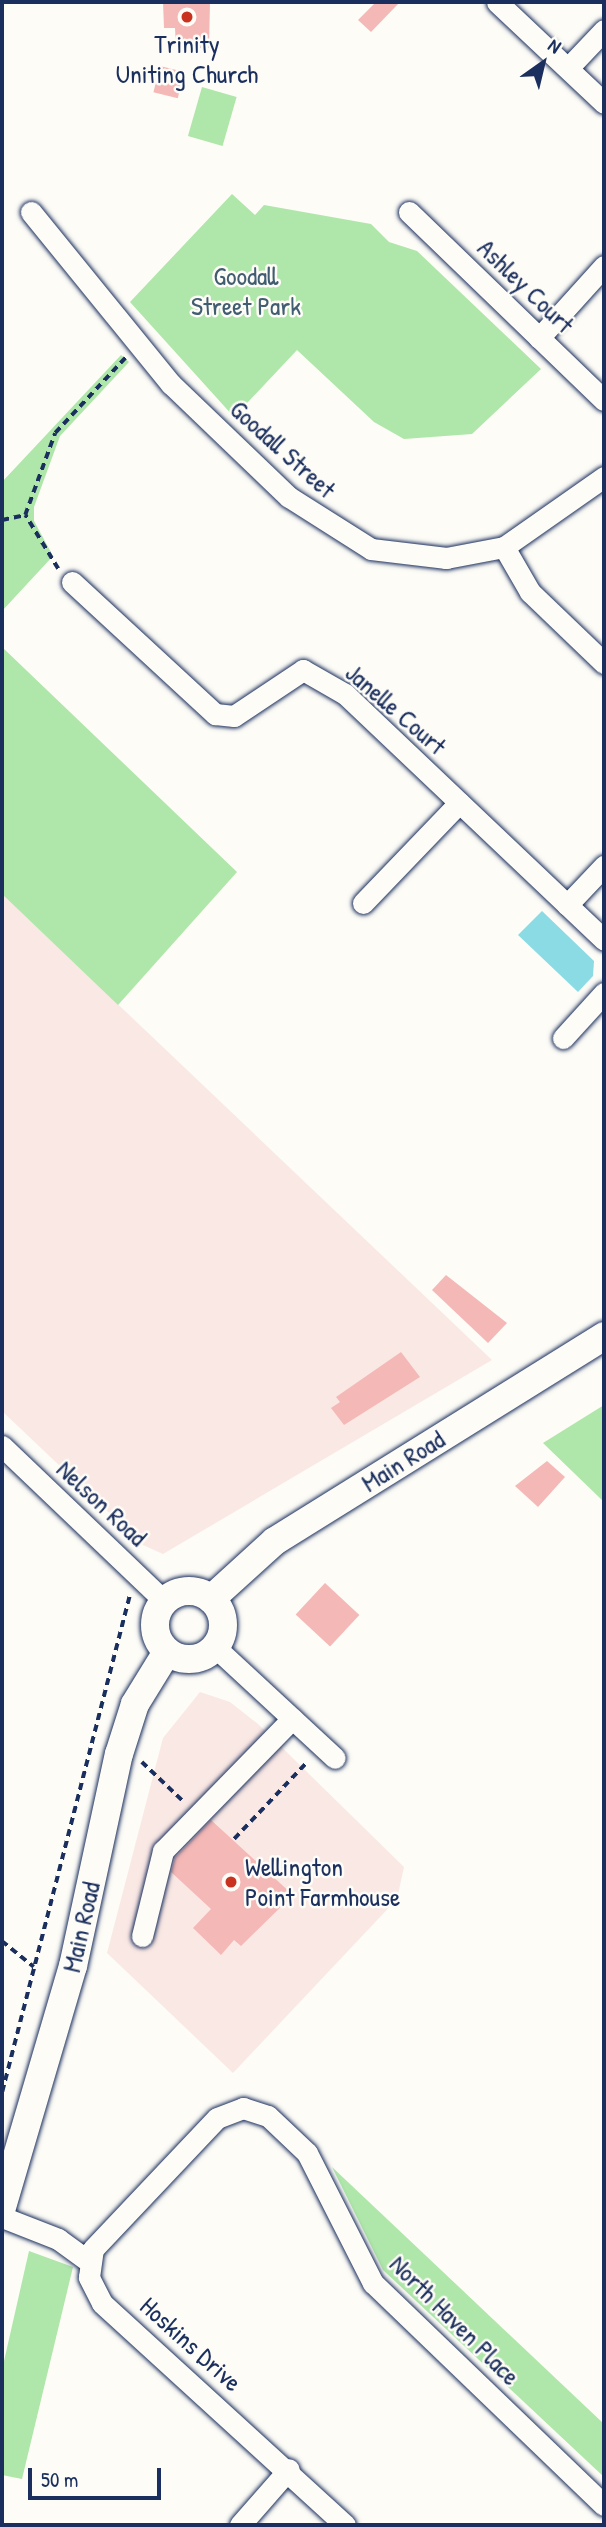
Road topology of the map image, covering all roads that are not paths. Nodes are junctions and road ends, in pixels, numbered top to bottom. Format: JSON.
{"nodes":[{"id":1,"x":497,"y":2,"type":"edge"},
{"id":2,"x":604,"y":30,"type":"edge"},
{"id":3,"x":568,"y":68,"type":"junction"},
{"id":4,"x":604,"y":103,"type":"edge"},
{"id":5,"x":31,"y":212,"type":"dead end"},
{"id":6,"x":409,"y":212,"type":"dead end"},
{"id":7,"x":604,"y":266,"type":"edge"},
{"id":8,"x":539,"y":338,"type":"junction"},
{"id":9,"x":604,"y":400,"type":"edge"},
{"id":10,"x":604,"y":477,"type":"edge"},
{"id":11,"x":504,"y":547,"type":"junction"},
{"id":12,"x":72,"y":582,"type":"road end"},
{"id":13,"x":604,"y":663,"type":"edge"},
{"id":14,"x":459,"y":803,"type":"junction"},
{"id":15,"x":604,"y":866,"type":"edge"},
{"id":16,"x":363,"y":903,"type":"dead end"},
{"id":17,"x":568,"y":905,"type":"junction"},
{"id":18,"x":604,"y":940,"type":"edge"},
{"id":19,"x":604,"y":993,"type":"edge"},
{"id":20,"x":563,"y":1038,"type":"dead end"},
{"id":21,"x":604,"y":1336,"type":"edge"},
{"id":22,"x":2,"y":1446,"type":"edge"},
{"id":23,"x":211,"y":1599,"type":"junction"},
{"id":24,"x":164,"y":1601,"type":"junction"},
{"id":25,"x":215,"y":1647,"type":"junction"},
{"id":26,"x":167,"y":1652,"type":"junction"},
{"id":27,"x":292,"y":1719,"type":"junction"},
{"id":28,"x":335,"y":1758,"type":"dead end"},
{"id":29,"x":142,"y":1936,"type":"dead end"},
{"id":30,"x":2,"y":2207,"type":"edge"},
{"id":31,"x":2,"y":2217,"type":"edge"},
{"id":32,"x":88,"y":2261,"type":"junction"},
{"id":33,"x":289,"y":2469,"type":"junction"},
{"id":34,"x":604,"y":2505,"type":"edge"},
{"id":35,"x":240,"y":2525,"type":"edge"},
{"id":36,"x":345,"y":2525,"type":"edge"}],
"edges":[{"from":1,"to":3,"type":"street"},
{"from":2,"to":3,"type":"street"},
{"from":3,"to":4,"type":"street"},
{"from":5,"to":11,"type":"street","name":"Goodall Street"},
{"from":6,"to":8,"type":"street","name":"Ashley Court"},
{"from":7,"to":8,"type":"street"},
{"from":8,"to":9,"type":"street","name":"Ashley Court"},
{"from":10,"to":11,"type":"street","name":"Goodall Street"},
{"from":11,"to":13,"type":"street"},
{"from":12,"to":14,"type":"street","name":"Janelle Court"},
{"from":14,"to":16,"type":"street"},
{"from":14,"to":17,"type":"street","name":"Janelle Court"},
{"from":15,"to":17,"type":"street"},
{"from":17,"to":18,"type":"street","name":"Janelle Court"},
{"from":19,"to":20,"type":"street"},
{"from":21,"to":23,"type":"main road","name":"Main Road"},
{"from":22,"to":24,"type":"street","name":"Nelson Road"},
{"from":23,"to":24,"type":"main road"},
{"from":23,"to":25,"type":"main road"},
{"from":24,"to":26,"type":"main road"},
{"from":25,"to":26,"type":"main road"},
{"from":25,"to":27,"type":"street"},
{"from":26,"to":30,"type":"main road","name":"Main Road"},
{"from":27,"to":28,"type":"street"},
{"from":27,"to":29,"type":"street"},
{"from":31,"to":32,"type":"street"},
{"from":32,"to":33,"type":"street","name":"Hoskins Drive"},
{"from":32,"to":34,"type":"street","name":"North Haven Place"},
{"from":33,"to":35,"type":"street"},
{"from":33,"to":36,"type":"street","name":"Hoskins Drive"}]}
